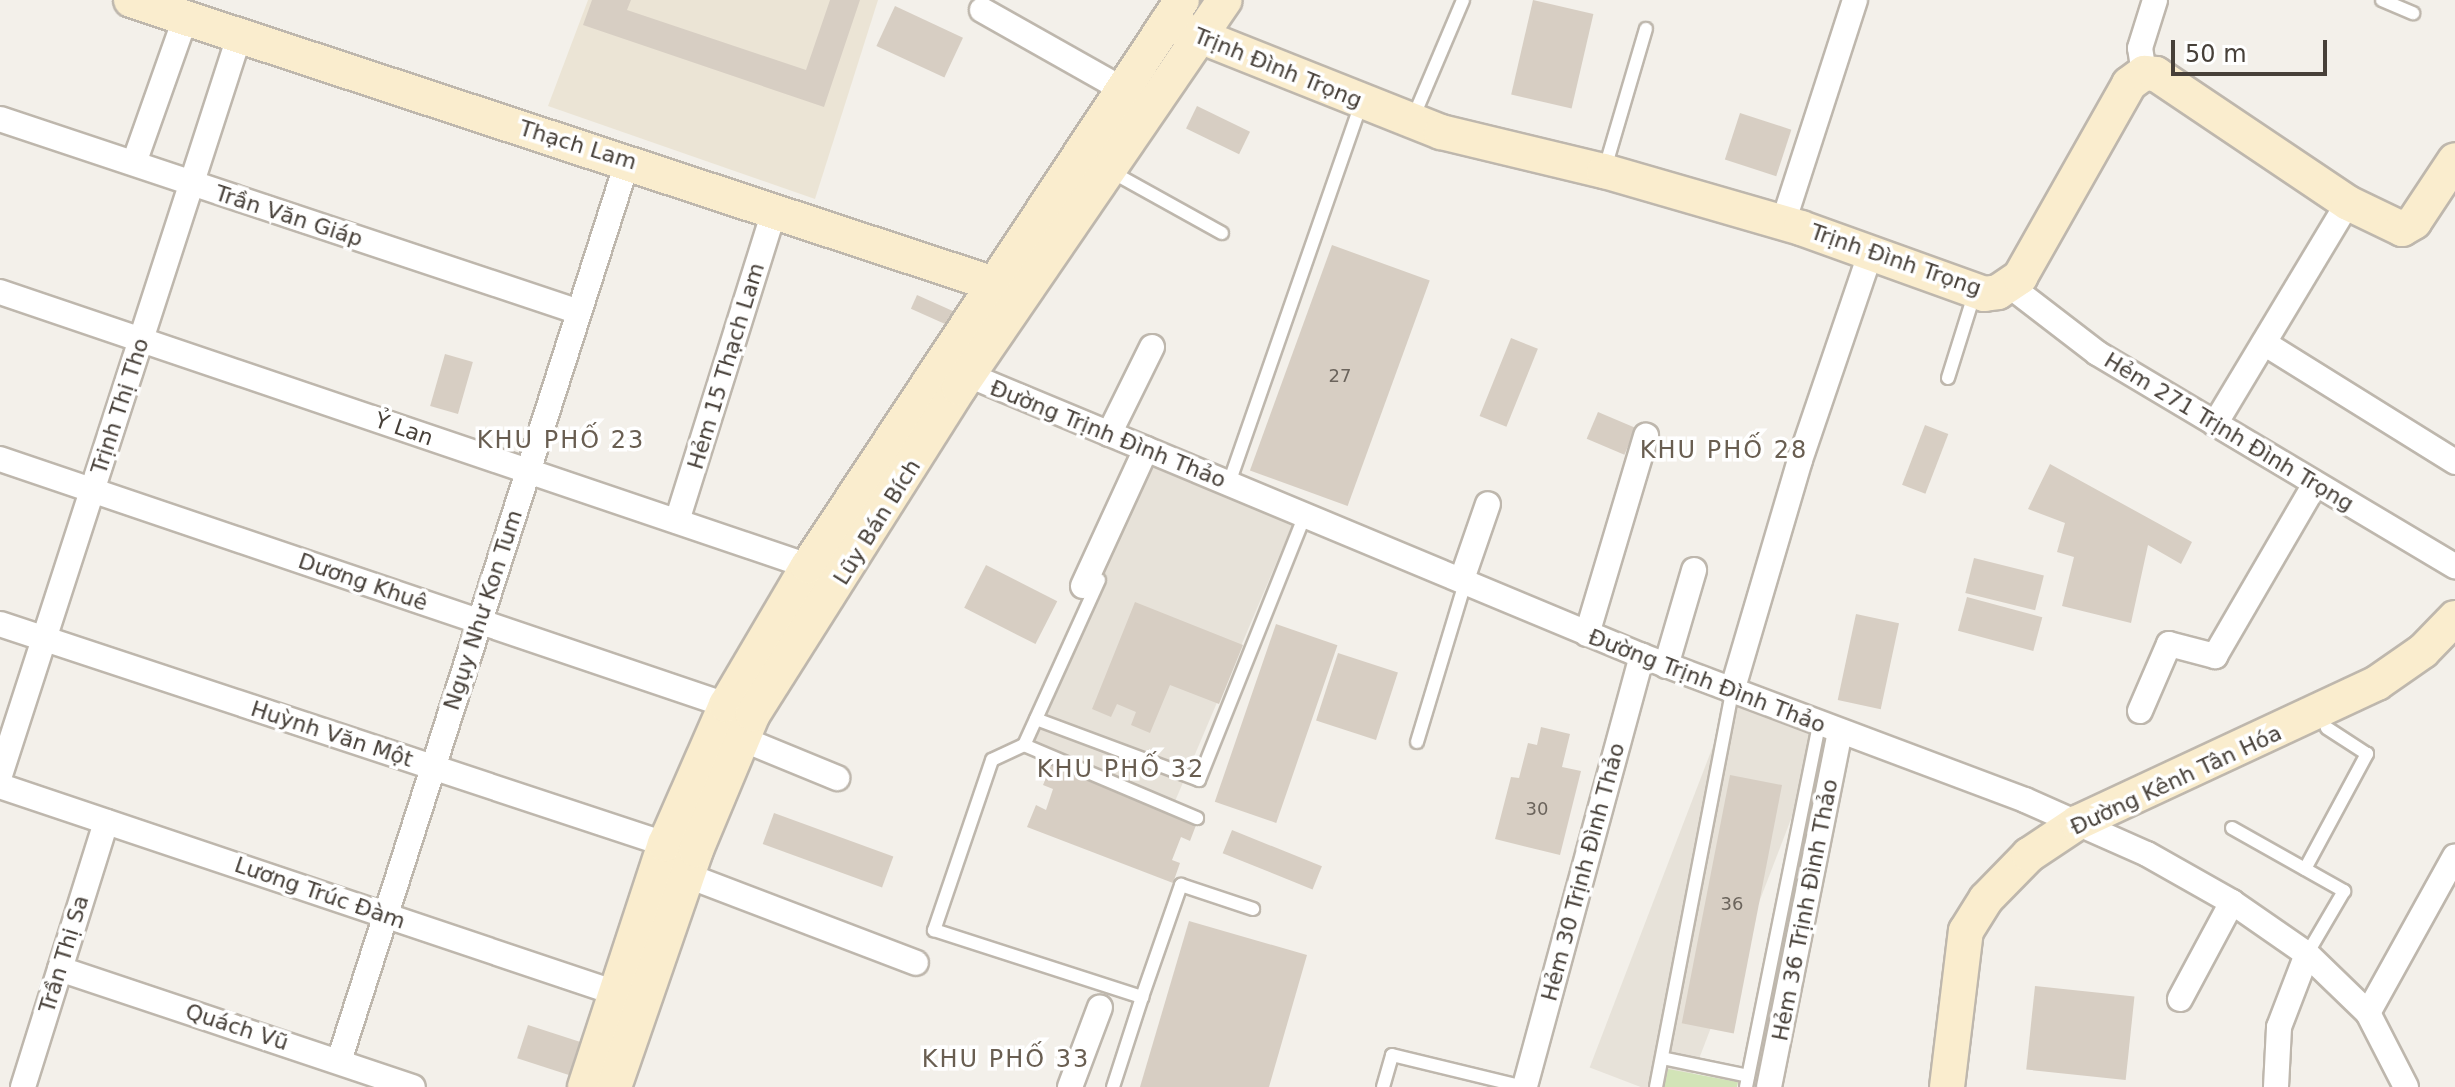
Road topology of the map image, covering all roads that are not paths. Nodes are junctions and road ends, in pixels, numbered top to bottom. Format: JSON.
{"nodes":[{"id":1,"x":131,"y":0,"type":"edge"},
{"id":2,"x":1225,"y":0,"type":"edge"},
{"id":3,"x":1463,"y":0,"type":"edge"},
{"id":4,"x":1855,"y":0,"type":"edge"},
{"id":5,"x":2155,"y":0,"type":"edge"},
{"id":6,"x":2382,"y":0,"type":"edge"},
{"id":7,"x":982,"y":10,"type":"dead end"},
{"id":8,"x":1174,"y":11,"type":"edge"},
{"id":9,"x":2413,"y":13,"type":"dead end"},
{"id":10,"x":185,"y":19,"type":"junction"},
{"id":11,"x":1646,"y":29,"type":"dead end"},
{"id":12,"x":239,"y":37,"type":"junction"},
{"id":13,"x":1199,"y":37,"type":"junction"},
{"id":14,"x":2144,"y":73,"type":"junction"},
{"id":15,"x":1122,"y":89,"type":"junction"},
{"id":16,"x":1362,"y":101,"type":"junction"},
{"id":17,"x":0,"y":119,"type":"edge"},
{"id":18,"x":1412,"y":121,"type":"junction"},
{"id":19,"x":628,"y":160,"type":"junction"},
{"id":20,"x":2455,"y":160,"type":"edge"},
{"id":21,"x":134,"y":163,"type":"junction"},
{"id":22,"x":1108,"y":170,"type":"junction"},
{"id":23,"x":1604,"y":171,"type":"junction"},
{"id":24,"x":193,"y":185,"type":"junction"},
{"id":25,"x":2348,"y":203,"type":"junction"},
{"id":26,"x":774,"y":211,"type":"junction"},
{"id":27,"x":1783,"y":223,"type":"junction"},
{"id":28,"x":1222,"y":233,"type":"dead end"},
{"id":29,"x":1871,"y":252,"type":"junction"},
{"id":30,"x":2010,"y":286,"type":"junction"},
{"id":31,"x":1007,"y":288,"type":"junction"},
{"id":32,"x":0,"y":292,"type":"edge"},
{"id":33,"x":1975,"y":292,"type":"junction"},
{"id":34,"x":579,"y":312,"type":"junction"},
{"id":35,"x":142,"y":340,"type":"junction"},
{"id":36,"x":2264,"y":343,"type":"junction"},
{"id":37,"x":1152,"y":347,"type":"dead end"},
{"id":38,"x":955,"y":369,"type":"junction"},
{"id":39,"x":1948,"y":378,"type":"dead end"},
{"id":40,"x":2215,"y":424,"type":"junction"},
{"id":41,"x":1109,"y":434,"type":"junction"},
{"id":42,"x":1646,"y":436,"type":"dead end"},
{"id":43,"x":1151,"y":451,"type":"junction"},
{"id":44,"x":0,"y":459,"type":"edge"},
{"id":45,"x":2455,"y":462,"type":"edge"},
{"id":46,"x":528,"y":471,"type":"junction"},
{"id":47,"x":1229,"y":483,"type":"junction"},
{"id":48,"x":2315,"y":484,"type":"junction"},
{"id":49,"x":93,"y":490,"type":"junction"},
{"id":50,"x":1488,"y":504,"type":"dead end"},
{"id":51,"x":1305,"y":515,"type":"junction"},
{"id":52,"x":677,"y":521,"type":"junction"},
{"id":53,"x":808,"y":566,"type":"junction"},
{"id":54,"x":2455,"y":566,"type":"edge"},
{"id":55,"x":1694,"y":570,"type":"dead end"},
{"id":56,"x":1464,"y":580,"type":"junction"},
{"id":57,"x":1083,"y":586,"type":"dead end"},
{"id":58,"x":2455,"y":618,"type":"edge"},
{"id":59,"x":479,"y":622,"type":"junction"},
{"id":60,"x":0,"y":624,"type":"edge"},
{"id":61,"x":1587,"y":634,"type":"junction"},
{"id":62,"x":45,"y":638,"type":"junction"},
{"id":63,"x":2455,"y":648,"type":"edge"},
{"id":64,"x":1642,"y":656,"type":"junction"},
{"id":65,"x":1666,"y":666,"type":"junction"},
{"id":66,"x":1732,"y":691,"type":"junction"},
{"id":67,"x":726,"y":705,"type":"junction"},
{"id":68,"x":2140,"y":711,"type":"dead end"},
{"id":69,"x":1036,"y":719,"type":"junction"},
{"id":70,"x":2327,"y":728,"type":"junction"},
{"id":71,"x":1830,"y":729,"type":"junction"},
{"id":72,"x":742,"y":739,"type":"junction"},
{"id":73,"x":1417,"y":742,"type":"dead end"},
{"id":74,"x":1024,"y":745,"type":"junction"},
{"id":75,"x":433,"y":767,"type":"junction"},
{"id":76,"x":0,"y":775,"type":"edge"},
{"id":77,"x":837,"y":778,"type":"dead end"},
{"id":78,"x":0,"y":786,"type":"edge"},
{"id":79,"x":1197,"y":818,"type":"dead end"},
{"id":80,"x":106,"y":822,"type":"junction"},
{"id":81,"x":2088,"y":828,"type":"junction"},
{"id":82,"x":2232,"y":828,"type":"dead end"},
{"id":83,"x":665,"y":844,"type":"junction"},
{"id":84,"x":2455,"y":856,"type":"edge"},
{"id":85,"x":2305,"y":869,"type":"junction"},
{"id":86,"x":686,"y":875,"type":"junction"},
{"id":87,"x":2448,"y":887,"type":"edge"},
{"id":88,"x":2232,"y":902,"type":"junction"},
{"id":89,"x":1253,"y":909,"type":"dead end"},
{"id":90,"x":385,"y":916,"type":"junction"},
{"id":91,"x":2307,"y":954,"type":"junction"},
{"id":92,"x":916,"y":963,"type":"dead end"},
{"id":93,"x":60,"y":969,"type":"junction"},
{"id":94,"x":627,"y":997,"type":"junction"},
{"id":95,"x":1142,"y":997,"type":"junction"},
{"id":96,"x":2180,"y":999,"type":"dead end"},
{"id":97,"x":1100,"y":1007,"type":"dead end"},
{"id":98,"x":2368,"y":1013,"type":"junction"},
{"id":99,"x":1662,"y":1058,"type":"junction"},
{"id":100,"x":339,"y":1061,"type":"junction"},
{"id":101,"x":1754,"y":1083,"type":"edge"},
{"id":102,"x":23,"y":1087,"type":"edge"},
{"id":103,"x":413,"y":1087,"type":"edge"},
{"id":104,"x":585,"y":1087,"type":"edge"},
{"id":105,"x":614,"y":1087,"type":"edge"},
{"id":106,"x":1070,"y":1087,"type":"edge"},
{"id":107,"x":1113,"y":1087,"type":"edge"},
{"id":108,"x":1383,"y":1087,"type":"edge"},
{"id":109,"x":1524,"y":1087,"type":"edge"},
{"id":110,"x":1656,"y":1087,"type":"edge"},
{"id":111,"x":1947,"y":1087,"type":"edge"},
{"id":112,"x":1964,"y":1087,"type":"edge"},
{"id":113,"x":2276,"y":1087,"type":"edge"},
{"id":114,"x":2406,"y":1087,"type":"edge"}],
"edges":[{"from":1,"to":10,"type":"street","name":"Thạch Lam"},
{"from":2,"to":13,"type":"street","name":"Lũy Bán Bích"},
{"from":3,"to":18,"type":"lane"},
{"from":4,"to":27,"type":"street"},
{"from":5,"to":14,"type":"street"},
{"from":6,"to":9,"type":"lane"},
{"from":7,"to":15,"type":"street"},
{"from":8,"to":13,"type":"street","name":"Trịnh Đình Trọng"},
{"from":8,"to":15,"type":"street","name":"Lũy Bán Bích"},
{"from":10,"to":12,"type":"street","name":"Thạch Lam"},
{"from":10,"to":21,"type":"street"},
{"from":11,"to":23,"type":"lane"},
{"from":12,"to":19,"type":"street","name":"Thạch Lam"},
{"from":12,"to":24,"type":"street","name":"Trịnh Thị Tho"},
{"from":13,"to":16,"type":"street","name":"Trịnh Đình Trọng"},
{"from":13,"to":22,"type":"street","name":"Lũy Bán Bích"},
{"from":14,"to":25,"type":"street"},
{"from":14,"to":30,"type":"street","name":"Trịnh Đình Trọng"},
{"from":15,"to":31,"type":"street","name":"Lũy Bán Bích"},
{"from":16,"to":18,"type":"street","name":"Trịnh Đình Trọng"},
{"from":16,"to":47,"type":"lane"},
{"from":17,"to":21,"type":"street","name":"Trần Văn Giáp"},
{"from":18,"to":23,"type":"street","name":"Trịnh Đình Trọng"},
{"from":19,"to":26,"type":"street","name":"Thạch Lam"},
{"from":19,"to":34,"type":"street","name":"Ngụy Như Kon Tum"},
{"from":20,"to":25,"type":"street"},
{"from":21,"to":24,"type":"street","name":"Trần Văn Giáp"},
{"from":22,"to":28,"type":"lane"},
{"from":22,"to":31,"type":"street","name":"Lũy Bán Bích"},
{"from":23,"to":27,"type":"street","name":"Trịnh Đình Trọng"},
{"from":24,"to":34,"type":"street","name":"Trần Văn Giáp"},
{"from":24,"to":35,"type":"street","name":"Trịnh Thị Tho"},
{"from":25,"to":36,"type":"street"},
{"from":26,"to":31,"type":"street","name":"Thạch Lam"},
{"from":26,"to":52,"type":"street","name":"Hẻm 15 Thạch Lam"},
{"from":27,"to":29,"type":"street","name":"Trịnh Đình Trọng"},
{"from":29,"to":33,"type":"street","name":"Trịnh Đình Trọng"},
{"from":29,"to":66,"type":"street"},
{"from":30,"to":33,"type":"street","name":"Trịnh Đình Trọng"},
{"from":30,"to":40,"type":"street","name":"Hẻm 271 Trịnh Đình Trọng"},
{"from":31,"to":38,"type":"street","name":"Lũy Bán Bích"},
{"from":32,"to":35,"type":"street","name":"Ỷ Lan"},
{"from":33,"to":39,"type":"lane"},
{"from":34,"to":46,"type":"street","name":"Ngụy Như Kon Tum"},
{"from":35,"to":46,"type":"street","name":"Ỷ Lan"},
{"from":35,"to":49,"type":"street","name":"Trịnh Thị Tho"},
{"from":36,"to":40,"type":"street"},
{"from":36,"to":45,"type":"street"},
{"from":37,"to":41,"type":"street"},
{"from":38,"to":41,"type":"street","name":"Đường Trịnh Đình Thảo"},
{"from":38,"to":53,"type":"street","name":"Lũy Bán Bích"},
{"from":38,"to":72,"type":"street","name":"Lũy Bán Bích"},
{"from":40,"to":48,"type":"street","name":"Hẻm 271 Trịnh Đình Trọng"},
{"from":41,"to":43,"type":"street","name":"Đường Trịnh Đình Thảo"},
{"from":42,"to":61,"type":"street"},
{"from":43,"to":47,"type":"street","name":"Đường Trịnh Đình Thảo"},
{"from":43,"to":57,"type":"street"},
{"from":43,"to":69,"type":"lane"},
{"from":44,"to":49,"type":"street","name":"Dương Khuê"},
{"from":46,"to":52,"type":"street","name":"Ỷ Lan"},
{"from":46,"to":59,"type":"street","name":"Ngụy Như Kon Tum"},
{"from":47,"to":51,"type":"street","name":"Đường Trịnh Đình Thảo"},
{"from":48,"to":54,"type":"street","name":"Hẻm 271 Trịnh Đình Trọng"},
{"from":48,"to":68,"type":"street"},
{"from":49,"to":59,"type":"street","name":"Dương Khuê"},
{"from":49,"to":62,"type":"street","name":"Trịnh Thị Tho"},
{"from":50,"to":56,"type":"street"},
{"from":51,"to":56,"type":"street","name":"Đường Trịnh Đình Thảo"},
{"from":51,"to":69,"type":"lane"},
{"from":52,"to":53,"type":"street","name":"Ỷ Lan"},
{"from":53,"to":67,"type":"street","name":"Lũy Bán Bích"},
{"from":55,"to":65,"type":"street"},
{"from":56,"to":61,"type":"street","name":"Đường Trịnh Đình Thảo"},
{"from":56,"to":73,"type":"lane"},
{"from":58,"to":81,"type":"street","name":"Đường Kênh Tân Hóa"},
{"from":59,"to":67,"type":"street","name":"Dương Khuê"},
{"from":59,"to":75,"type":"street","name":"Ngụy Như Kon Tum"},
{"from":60,"to":62,"type":"street","name":"Huỳnh Văn Một"},
{"from":61,"to":64,"type":"street","name":"Đường Trịnh Đình Thảo"},
{"from":62,"to":75,"type":"street","name":"Huỳnh Văn Một"},
{"from":62,"to":76,"type":"street","name":"Trịnh Thị Tho"},
{"from":63,"to":70,"type":"street","name":"Đường Kênh Tân Hóa"},
{"from":64,"to":65,"type":"street","name":"Đường Trịnh Đình Thảo"},
{"from":64,"to":109,"type":"street","name":"Hẻm 30 Trịnh Đình Thảo"},
{"from":65,"to":66,"type":"street","name":"Đường Trịnh Đình Thảo"},
{"from":66,"to":71,"type":"street","name":"Đường Trịnh Đình Thảo"},
{"from":66,"to":99,"type":"lane"},
{"from":67,"to":83,"type":"street","name":"Lũy Bán Bích"},
{"from":69,"to":74,"type":"lane"},
{"from":70,"to":81,"type":"street","name":"Đường Kênh Tân Hóa"},
{"from":70,"to":85,"type":"lane"},
{"from":71,"to":81,"type":"street","name":"Đường Trịnh Đình Thảo"},
{"from":71,"to":101,"type":"street","name":"Hẻm 36 Trịnh Đình Thảo"},
{"from":72,"to":77,"type":"street"},
{"from":72,"to":86,"type":"street","name":"Lũy Bán Bích"},
{"from":74,"to":79,"type":"lane"},
{"from":74,"to":95,"type":"lane"},
{"from":75,"to":83,"type":"street","name":"Huỳnh Văn Một"},
{"from":75,"to":90,"type":"street","name":"Ngụy Như Kon Tum"},
{"from":78,"to":80,"type":"street","name":"Lương Trúc Đàm"},
{"from":80,"to":90,"type":"street","name":"Lương Trúc Đàm"},
{"from":80,"to":93,"type":"street","name":"Trần Thị Sa"},
{"from":81,"to":88,"type":"street","name":"Đường Trịnh Đình Thảo"},
{"from":81,"to":111,"type":"street","name":"Đường Kênh Tân Hóa"},
{"from":81,"to":112,"type":"street","name":"Đường Kênh Tân Hóa"},
{"from":82,"to":85,"type":"lane"},
{"from":83,"to":94,"type":"street","name":"Lũy Bán Bích"},
{"from":84,"to":87,"type":"street"},
{"from":85,"to":91,"type":"lane"},
{"from":86,"to":92,"type":"street"},
{"from":86,"to":94,"type":"street","name":"Lũy Bán Bích"},
{"from":87,"to":98,"type":"street"},
{"from":88,"to":91,"type":"street","name":"Đường Trịnh Đình Thảo"},
{"from":88,"to":96,"type":"street"},
{"from":89,"to":95,"type":"lane"},
{"from":90,"to":94,"type":"street","name":"Lương Trúc Đàm"},
{"from":90,"to":100,"type":"street","name":"Ngụy Như Kon Tum"},
{"from":91,"to":98,"type":"street","name":"Đường Trịnh Đình Thảo"},
{"from":91,"to":113,"type":"street"},
{"from":93,"to":100,"type":"street","name":"Quách Vũ"},
{"from":93,"to":102,"type":"street","name":"Trần Thị Sa"},
{"from":94,"to":104,"type":"street","name":"Lũy Bán Bích"},
{"from":94,"to":105,"type":"street","name":"Lũy Bán Bích"},
{"from":95,"to":107,"type":"lane"},
{"from":97,"to":106,"type":"street"},
{"from":98,"to":114,"type":"street","name":"Đường Trịnh Đình Thảo"},
{"from":99,"to":101,"type":"lane"},
{"from":99,"to":110,"type":"lane"},
{"from":100,"to":103,"type":"street","name":"Quách Vũ"},
{"from":108,"to":109,"type":"lane"}]}
